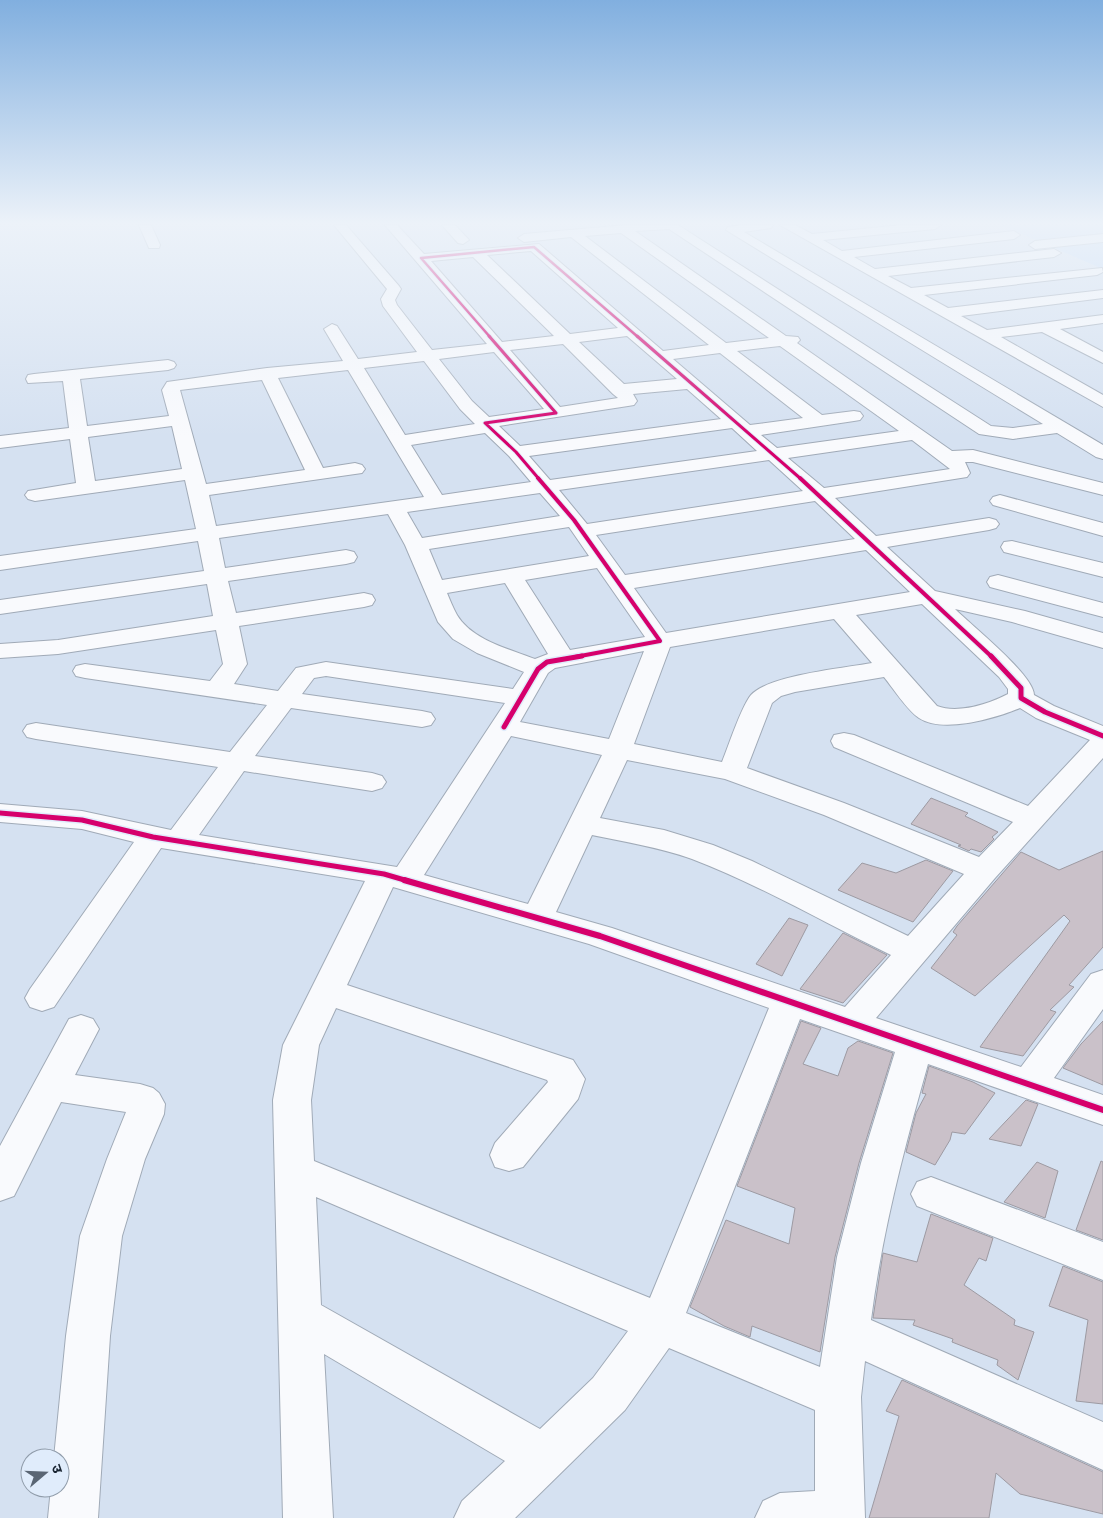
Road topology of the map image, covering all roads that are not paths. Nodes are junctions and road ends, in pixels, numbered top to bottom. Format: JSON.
{"nodes":[{"id":1,"x":391,"y":296,"type":"edge"},
{"id":2,"x":454,"y":296,"type":"edge"},
{"id":3,"x":521,"y":296,"type":"edge"},
{"id":4,"x":591,"y":296,"type":"edge"},
{"id":5,"x":656,"y":296,"type":"edge"},
{"id":6,"x":718,"y":296,"type":"edge"},
{"id":7,"x":775,"y":296,"type":"edge"},
{"id":8,"x":842,"y":296,"type":"edge"},
{"id":9,"x":916,"y":296,"type":"edge"},
{"id":10,"x":1088,"y":296,"type":"edge"},
{"id":11,"x":947,"y":313,"type":"junction"},
{"id":12,"x":1100,"y":321,"type":"edge"},
{"id":13,"x":1044,"y":327,"type":"junction"},
{"id":14,"x":332,"y":330,"type":"dead end"},
{"id":15,"x":631,"y":331,"type":"junction"},
{"id":16,"x":836,"y":335,"type":"junction"},
{"id":17,"x":985,"y":335,"type":"junction"},
{"id":18,"x":566,"y":339,"type":"junction"},
{"id":19,"x":784,"y":342,"type":"junction"},
{"id":20,"x":499,"y":347,"type":"junction"},
{"id":21,"x":1007,"y":347,"type":"junction"},
{"id":22,"x":725,"y":348,"type":"junction"},
{"id":23,"x":430,"y":355,"type":"junction"},
{"id":24,"x":941,"y":355,"type":"junction"},
{"id":25,"x":660,"y":356,"type":"junction"},
{"id":26,"x":1103,"y":358,"type":"edge"},
{"id":27,"x":353,"y":364,"type":"junction"},
{"id":28,"x":168,"y":365,"type":"dead end"},
{"id":29,"x":266,"y":373,"type":"junction"},
{"id":30,"x":71,"y":375,"type":"junction"},
{"id":31,"x":34,"y":379,"type":"dead end"},
{"id":32,"x":692,"y":383,"type":"junction"},
{"id":33,"x":619,"y":390,"type":"junction"},
{"id":34,"x":1103,"y":402,"type":"edge"},
{"id":35,"x":556,"y":412,"type":"junction"},
{"id":36,"x":854,"y":416,"type":"dead end"},
{"id":37,"x":178,"y":420,"type":"junction"},
{"id":38,"x":818,"y":421,"type":"junction"},
{"id":39,"x":487,"y":425,"type":"junction"},
{"id":40,"x":742,"y":426,"type":"junction"},
{"id":41,"x":1060,"y":427,"type":"junction"},
{"id":42,"x":80,"y":433,"type":"junction"},
{"id":43,"x":915,"y":434,"type":"junction"},
{"id":44,"x":399,"y":441,"type":"junction"},
{"id":45,"x":0,"y":442,"type":"edge"},
{"id":46,"x":516,"y":452,"type":"junction"},
{"id":47,"x":1103,"y":453,"type":"edge"},
{"id":48,"x":773,"y":454,"type":"junction"},
{"id":49,"x":948,"y":457,"type":"junction"},
{"id":50,"x":355,"y":469,"type":"dead end"},
{"id":51,"x":317,"y":474,"type":"junction"},
{"id":52,"x":1071,"y":480,"type":"junction"},
{"id":53,"x":195,"y":482,"type":"junction"},
{"id":54,"x":546,"y":487,"type":"junction"},
{"id":55,"x":86,"y":488,"type":"junction"},
{"id":56,"x":1103,"y":489,"type":"edge"},
{"id":57,"x":35,"y":496,"type":"dead end"},
{"id":58,"x":821,"y":496,"type":"junction"},
{"id":59,"x":436,"y":501,"type":"junction"},
{"id":60,"x":1000,"y":501,"type":"dead end"},
{"id":61,"x":1045,"y":505,"type":"dead end"},
{"id":62,"x":394,"y":507,"type":"junction"},
{"id":63,"x":989,"y":524,"type":"dead end"},
{"id":64,"x":578,"y":526,"type":"junction"},
{"id":65,"x":1103,"y":530,"type":"edge"},
{"id":66,"x":208,"y":534,"type":"junction"},
{"id":67,"x":872,"y":542,"type":"junction"},
{"id":68,"x":416,"y":545,"type":"junction"},
{"id":69,"x":1012,"y":547,"type":"dead end"},
{"id":70,"x":346,"y":556,"type":"dead end"},
{"id":71,"x":603,"y":560,"type":"junction"},
{"id":72,"x":0,"y":563,"type":"edge"},
{"id":73,"x":1103,"y":570,"type":"edge"},
{"id":74,"x":511,"y":575,"type":"junction"},
{"id":75,"x":217,"y":576,"type":"junction"},
{"id":76,"x":998,"y":582,"type":"dead end"},
{"id":77,"x":620,"y":583,"type":"junction"},
{"id":78,"x":434,"y":588,"type":"junction"},
{"id":79,"x":926,"y":596,"type":"junction"},
{"id":80,"x":364,"y":600,"type":"dead end"},
{"id":81,"x":0,"y":607,"type":"edge"},
{"id":82,"x":840,"y":610,"type":"junction"},
{"id":83,"x":1103,"y":610,"type":"edge"},
{"id":84,"x":225,"y":622,"type":"junction"},
{"id":85,"x":660,"y":641,"type":"junction"},
{"id":86,"x":1103,"y":641,"type":"edge"},
{"id":87,"x":0,"y":651,"type":"edge"},
{"id":88,"x":562,"y":658,"type":"junction"},
{"id":89,"x":890,"y":668,"type":"junction"},
{"id":90,"x":538,"y":669,"type":"junction"},
{"id":91,"x":84,"y":671,"type":"dead end"},
{"id":92,"x":217,"y":690,"type":"junction"},
{"id":93,"x":521,"y":698,"type":"junction"},
{"id":94,"x":1020,"y":698,"type":"junction"},
{"id":95,"x":285,"y":700,"type":"junction"},
{"id":96,"x":422,"y":719,"type":"dead end"},
{"id":97,"x":504,"y":726,"type":"junction"},
{"id":98,"x":36,"y":731,"type":"dead end"},
{"id":99,"x":1103,"y":736,"type":"edge"},
{"id":100,"x":844,"y":741,"type":"dead end"},
{"id":101,"x":1103,"y":742,"type":"edge"},
{"id":102,"x":618,"y":750,"type":"junction"},
{"id":103,"x":237,"y":761,"type":"junction"},
{"id":104,"x":732,"y":772,"type":"junction"},
{"id":105,"x":372,"y":782,"type":"dead end"},
{"id":106,"x":0,"y":812,"type":"edge"},
{"id":107,"x":1033,"y":819,"type":"junction"},
{"id":108,"x":582,"y":824,"type":"junction"},
{"id":109,"x":166,"y":839,"type":"junction"},
{"id":110,"x":984,"y":871,"type":"junction"},
{"id":111,"x":394,"y":877,"type":"junction"},
{"id":112,"x":537,"y":918,"type":"junction"},
{"id":113,"x":913,"y":952,"type":"junction"},
{"id":114,"x":1103,"y":983,"type":"edge"},
{"id":115,"x":328,"y":992,"type":"junction"},
{"id":116,"x":42,"y":998,"type":"dead end"},
{"id":117,"x":789,"y":1001,"type":"junction"},
{"id":118,"x":851,"y":1023,"type":"junction"},
{"id":119,"x":81,"y":1029,"type":"dead end"},
{"id":120,"x":915,"y":1045,"type":"junction"},
{"id":121,"x":1029,"y":1084,"type":"junction"},
{"id":122,"x":51,"y":1086,"type":"junction"},
{"id":123,"x":1103,"y":1110,"type":"edge"},
{"id":124,"x":509,"y":1155,"type":"dead end"},
{"id":125,"x":293,"y":1170,"type":"junction"},
{"id":126,"x":0,"y":1184,"type":"edge"},
{"id":127,"x":931,"y":1194,"type":"dead end"},
{"id":128,"x":1103,"y":1261,"type":"edge"},
{"id":129,"x":301,"y":1317,"type":"junction"},
{"id":130,"x":661,"y":1322,"type":"junction"},
{"id":131,"x":847,"y":1331,"type":"junction"},
{"id":132,"x":838,"y":1396,"type":"junction"},
{"id":133,"x":1103,"y":1446,"type":"edge"},
{"id":134,"x":544,"y":1458,"type":"junction"},
{"id":135,"x":839,"y":1516,"type":"edge"},
{"id":136,"x":73,"y":1518,"type":"edge"},
{"id":137,"x":308,"y":1518,"type":"edge"},
{"id":138,"x":479,"y":1518,"type":"edge"},
{"id":139,"x":780,"y":1518,"type":"edge"}],
"edges":[{"from":1,"to":23,"type":"street"},
{"from":2,"to":20,"type":"street"},
{"from":3,"to":18,"type":"street"},
{"from":4,"to":15,"type":"street"},
{"from":5,"to":22,"type":"street"},
{"from":6,"to":19,"type":"street"},
{"from":7,"to":16,"type":"street"},
{"from":8,"to":24,"type":"street"},
{"from":9,"to":11,"type":"street"},
{"from":10,"to":11,"type":"street"},
{"from":11,"to":17,"type":"street"},
{"from":12,"to":13,"type":"street"},
{"from":13,"to":17,"type":"street"},
{"from":13,"to":26,"type":"street"},
{"from":14,"to":27,"type":"street"},
{"from":15,"to":18,"type":"street"},
{"from":15,"to":25,"type":"street"},
{"from":16,"to":19,"type":"street"},
{"from":16,"to":41,"type":"street"},
{"from":17,"to":21,"type":"street"},
{"from":18,"to":20,"type":"street"},
{"from":18,"to":33,"type":"street"},
{"from":19,"to":22,"type":"street"},
{"from":19,"to":43,"type":"street"},
{"from":20,"to":23,"type":"street"},
{"from":20,"to":35,"type":"street"},
{"from":21,"to":24,"type":"street"},
{"from":21,"to":34,"type":"street"},
{"from":22,"to":25,"type":"street"},
{"from":22,"to":38,"type":"street"},
{"from":23,"to":27,"type":"street"},
{"from":23,"to":39,"type":"street"},
{"from":24,"to":41,"type":"street"},
{"from":25,"to":32,"type":"street"},
{"from":27,"to":29,"type":"street"},
{"from":27,"to":44,"type":"street"},
{"from":28,"to":30,"type":"street"},
{"from":29,"to":37,"type":"street"},
{"from":29,"to":51,"type":"street"},
{"from":30,"to":31,"type":"street"},
{"from":30,"to":42,"type":"street"},
{"from":32,"to":33,"type":"street"},
{"from":32,"to":40,"type":"street"},
{"from":33,"to":35,"type":"street"},
{"from":35,"to":39,"type":"street"},
{"from":36,"to":38,"type":"street"},
{"from":37,"to":42,"type":"street"},
{"from":37,"to":53,"type":"street"},
{"from":38,"to":40,"type":"street"},
{"from":39,"to":44,"type":"street"},
{"from":39,"to":46,"type":"street"},
{"from":40,"to":46,"type":"street"},
{"from":40,"to":48,"type":"street"},
{"from":41,"to":47,"type":"street"},
{"from":42,"to":45,"type":"street"},
{"from":42,"to":55,"type":"street"},
{"from":43,"to":48,"type":"street"},
{"from":43,"to":49,"type":"street"},
{"from":44,"to":59,"type":"street"},
{"from":46,"to":54,"type":"street"},
{"from":48,"to":54,"type":"street"},
{"from":48,"to":58,"type":"street"},
{"from":49,"to":52,"type":"street"},
{"from":49,"to":58,"type":"street"},
{"from":50,"to":51,"type":"street"},
{"from":51,"to":53,"type":"street"},
{"from":52,"to":56,"type":"street"},
{"from":52,"to":61,"type":"street"},
{"from":53,"to":55,"type":"street"},
{"from":53,"to":66,"type":"street"},
{"from":54,"to":59,"type":"street"},
{"from":54,"to":64,"type":"street"},
{"from":55,"to":57,"type":"street"},
{"from":58,"to":64,"type":"street"},
{"from":58,"to":67,"type":"street"},
{"from":59,"to":62,"type":"street"},
{"from":60,"to":65,"type":"street"},
{"from":62,"to":66,"type":"street"},
{"from":62,"to":68,"type":"street"},
{"from":63,"to":67,"type":"street"},
{"from":64,"to":68,"type":"street"},
{"from":64,"to":71,"type":"street"},
{"from":66,"to":72,"type":"street"},
{"from":66,"to":75,"type":"street"},
{"from":67,"to":77,"type":"street"},
{"from":67,"to":79,"type":"street"},
{"from":68,"to":78,"type":"street"},
{"from":69,"to":73,"type":"street"},
{"from":70,"to":75,"type":"street"},
{"from":71,"to":74,"type":"street"},
{"from":71,"to":77,"type":"street"},
{"from":74,"to":78,"type":"street"},
{"from":74,"to":88,"type":"street"},
{"from":75,"to":81,"type":"street"},
{"from":75,"to":84,"type":"street"},
{"from":76,"to":83,"type":"street"},
{"from":77,"to":85,"type":"street"},
{"from":78,"to":90,"type":"street"},
{"from":79,"to":82,"type":"street"},
{"from":79,"to":86,"type":"street"},
{"from":79,"to":94,"type":"street"},
{"from":80,"to":84,"type":"street"},
{"from":82,"to":85,"type":"street"},
{"from":82,"to":89,"type":"street"},
{"from":84,"to":87,"type":"street"},
{"from":84,"to":92,"type":"street"},
{"from":85,"to":88,"type":"street"},
{"from":85,"to":102,"type":"street"},
{"from":88,"to":90,"type":"street"},
{"from":89,"to":94,"type":"street"},
{"from":89,"to":104,"type":"street"},
{"from":90,"to":93,"type":"street"},
{"from":91,"to":92,"type":"street"},
{"from":92,"to":95,"type":"street"},
{"from":93,"to":95,"type":"street"},
{"from":93,"to":97,"type":"street"},
{"from":94,"to":99,"type":"street"},
{"from":95,"to":96,"type":"street"},
{"from":95,"to":103,"type":"street"},
{"from":97,"to":102,"type":"street"},
{"from":97,"to":111,"type":"street"},
{"from":98,"to":103,"type":"street"},
{"from":100,"to":107,"type":"street"},
{"from":101,"to":107,"type":"street"},
{"from":102,"to":104,"type":"street"},
{"from":102,"to":108,"type":"street"},
{"from":103,"to":105,"type":"street"},
{"from":103,"to":109,"type":"street"},
{"from":104,"to":110,"type":"street"},
{"from":106,"to":109,"type":"street"},
{"from":107,"to":110,"type":"street"},
{"from":108,"to":112,"type":"street"},
{"from":108,"to":113,"type":"street"},
{"from":109,"to":111,"type":"street"},
{"from":109,"to":116,"type":"street"},
{"from":110,"to":113,"type":"street"},
{"from":111,"to":112,"type":"street"},
{"from":111,"to":115,"type":"street"},
{"from":112,"to":117,"type":"street"},
{"from":113,"to":118,"type":"street"},
{"from":114,"to":121,"type":"street"},
{"from":115,"to":124,"type":"street"},
{"from":115,"to":125,"type":"street"},
{"from":117,"to":118,"type":"street"},
{"from":117,"to":130,"type":"street"},
{"from":118,"to":120,"type":"street"},
{"from":119,"to":122,"type":"street"},
{"from":120,"to":121,"type":"street"},
{"from":120,"to":131,"type":"street"},
{"from":121,"to":123,"type":"street"},
{"from":122,"to":126,"type":"street"},
{"from":122,"to":136,"type":"street"},
{"from":125,"to":129,"type":"street"},
{"from":125,"to":130,"type":"street"},
{"from":127,"to":128,"type":"street"},
{"from":129,"to":134,"type":"street"},
{"from":129,"to":137,"type":"street"},
{"from":130,"to":132,"type":"street"},
{"from":130,"to":134,"type":"street"},
{"from":131,"to":132,"type":"street"},
{"from":131,"to":133,"type":"street"},
{"from":132,"to":135,"type":"street"},
{"from":134,"to":138,"type":"street"},
{"from":135,"to":139,"type":"street"}]}
